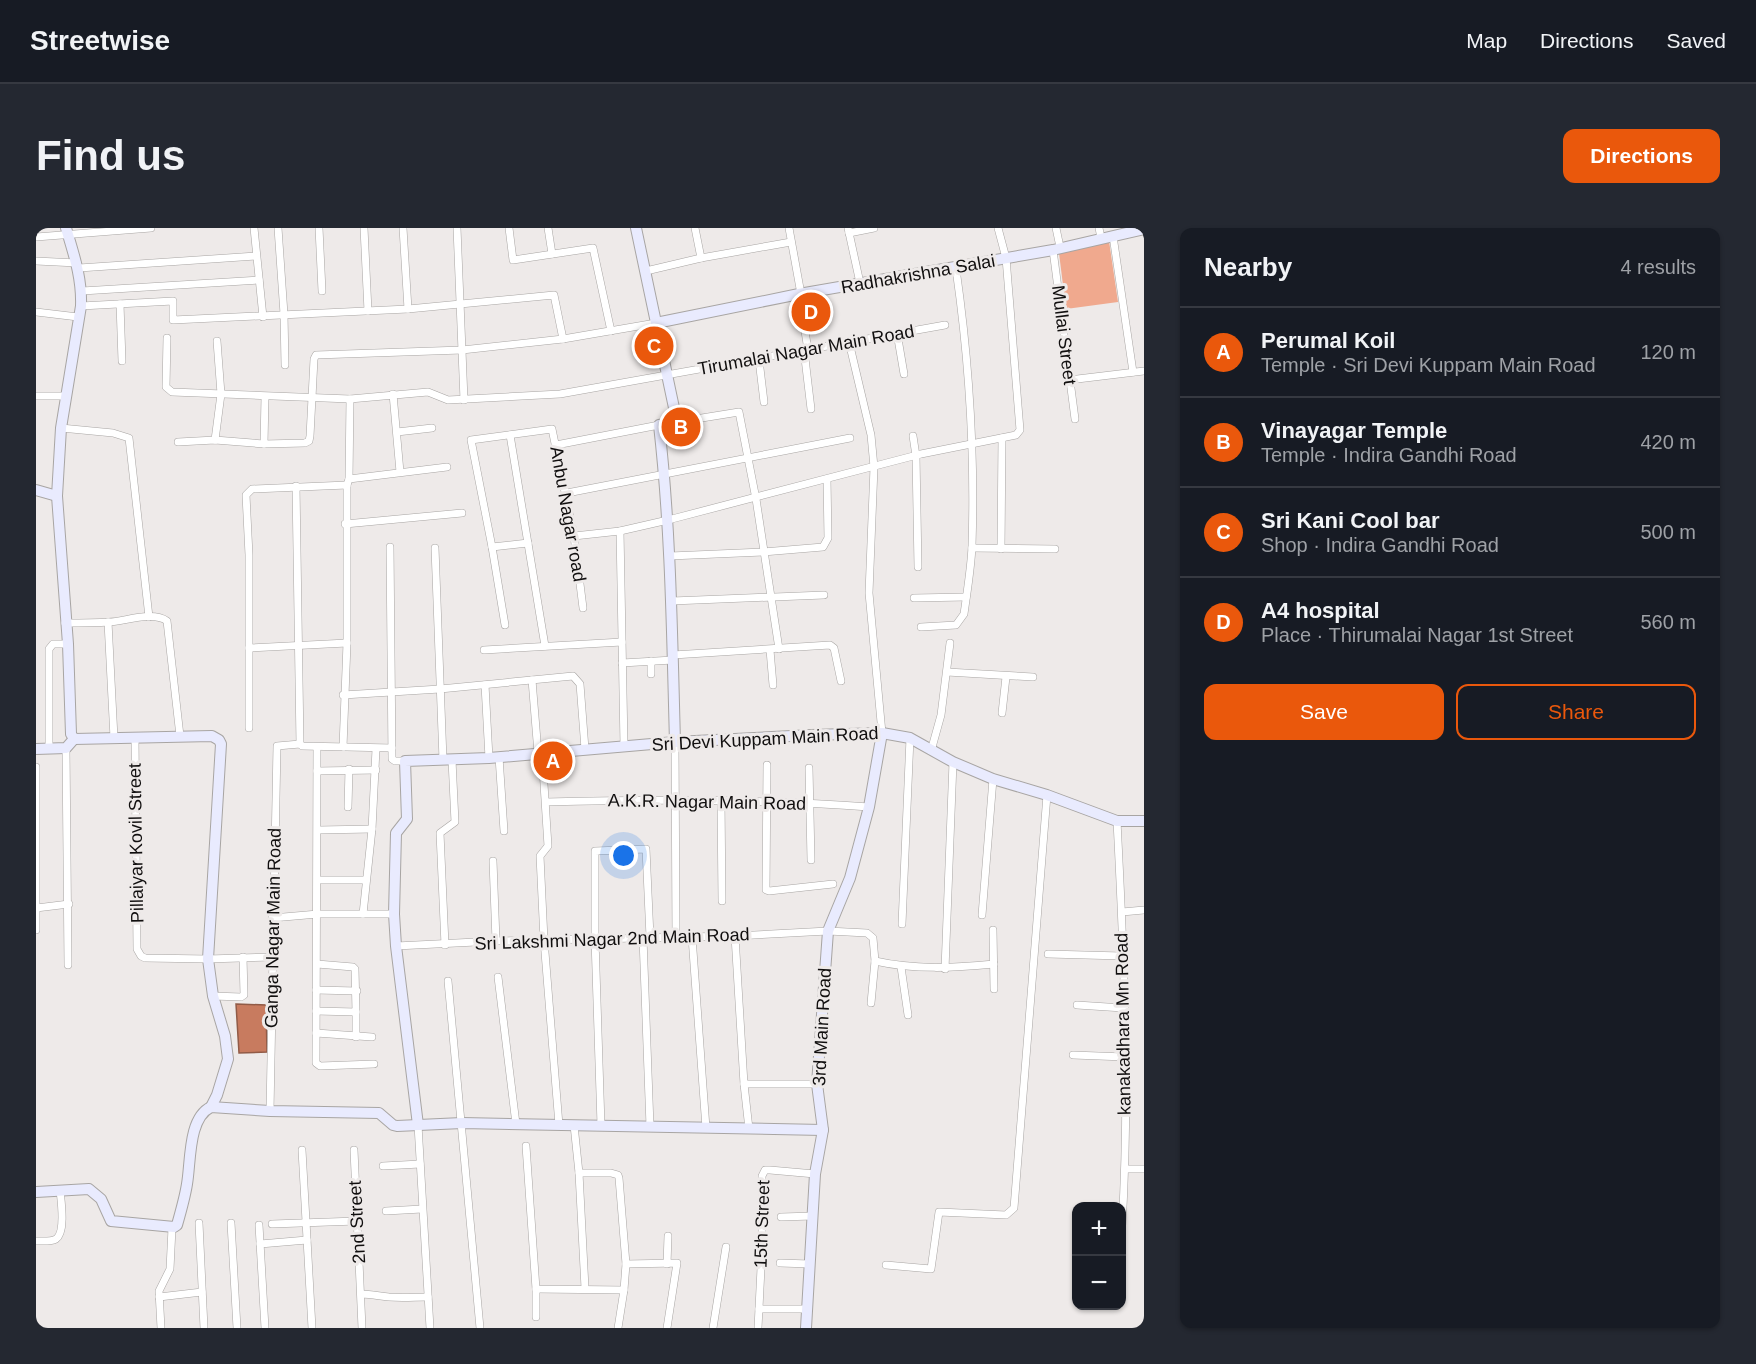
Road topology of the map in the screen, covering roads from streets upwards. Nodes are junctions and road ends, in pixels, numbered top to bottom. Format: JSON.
{"nodes":[{"id":1,"x":151,"y":228,"type":"edge"},
{"id":2,"x":254,"y":228,"type":"edge"},
{"id":3,"x":278,"y":228,"type":"edge"},
{"id":4,"x":319,"y":228,"type":"edge"},
{"id":5,"x":364,"y":228,"type":"edge"},
{"id":6,"x":403,"y":228,"type":"edge"},
{"id":7,"x":457,"y":228,"type":"edge"},
{"id":8,"x":509,"y":228,"type":"edge"},
{"id":9,"x":548,"y":228,"type":"edge"},
{"id":10,"x":636,"y":228,"type":"edge"},
{"id":11,"x":695,"y":228,"type":"edge"},
{"id":12,"x":789,"y":228,"type":"edge"},
{"id":13,"x":874,"y":228,"type":"edge"},
{"id":14,"x":998,"y":228,"type":"edge"},
{"id":15,"x":1056,"y":228,"type":"edge"},
{"id":16,"x":1144,"y":229,"type":"edge"},
{"id":17,"x":849,"y":230,"type":"edge"},
{"id":18,"x":67,"y":231,"type":"edge"},
{"id":19,"x":1124,"y":231,"type":"edge"},
{"id":20,"x":1104,"y":234,"type":"edge"},
{"id":21,"x":36,"y":237,"type":"edge"},
{"id":22,"x":791,"y":242,"type":"junction"},
{"id":23,"x":1056,"y":249,"type":"junction"},
{"id":24,"x":552,"y":254,"type":"junction"},
{"id":25,"x":256,"y":256,"type":"junction"},
{"id":26,"x":701,"y":258,"type":"junction"},
{"id":27,"x":1006,"y":258,"type":"junction"},
{"id":28,"x":36,"y":261,"type":"edge"},
{"id":29,"x":78,"y":266,"type":"junction"},
{"id":30,"x":956,"y":268,"type":"junction"},
{"id":31,"x":646,"y":271,"type":"junction"},
{"id":32,"x":259,"y":280,"type":"junction"},
{"id":33,"x":860,"y":284,"type":"junction"},
{"id":34,"x":82,"y":291,"type":"junction"},
{"id":35,"x":322,"y":291,"type":"dead end"},
{"id":36,"x":800,"y":294,"type":"junction"},
{"id":37,"x":120,"y":304,"type":"junction"},
{"id":38,"x":459,"y":305,"type":"junction"},
{"id":39,"x":408,"y":309,"type":"junction"},
{"id":40,"x":80,"y":311,"type":"junction"},
{"id":41,"x":368,"y":311,"type":"junction"},
{"id":42,"x":36,"y":312,"type":"edge"},
{"id":43,"x":284,"y":314,"type":"junction"},
{"id":44,"x":263,"y":317,"type":"junction"},
{"id":45,"x":656,"y":323,"type":"junction"},
{"id":46,"x":945,"y":325,"type":"dead end"},
{"id":47,"x":610,"y":331,"type":"junction"},
{"id":48,"x":897,"y":333,"type":"junction"},
{"id":49,"x":167,"y":339,"type":"dead end"},
{"id":50,"x":563,"y":339,"type":"junction"},
{"id":51,"x":217,"y":341,"type":"dead end"},
{"id":52,"x":849,"y":342,"type":"junction"},
{"id":53,"x":462,"y":350,"type":"junction"},
{"id":54,"x":806,"y":350,"type":"junction"},
{"id":55,"x":759,"y":360,"type":"junction"},
{"id":56,"x":122,"y":361,"type":"dead end"},
{"id":57,"x":285,"y":365,"type":"dead end"},
{"id":58,"x":1144,"y":371,"type":"edge"},
{"id":59,"x":1133,"y":372,"type":"junction"},
{"id":60,"x":904,"y":374,"type":"dead end"},
{"id":61,"x":667,"y":375,"type":"junction"},
{"id":62,"x":1069,"y":380,"type":"junction"},
{"id":63,"x":221,"y":394,"type":"junction"},
{"id":64,"x":393,"y":394,"type":"junction"},
{"id":65,"x":36,"y":396,"type":"edge"},
{"id":66,"x":66,"y":396,"type":"junction"},
{"id":67,"x":265,"y":397,"type":"junction"},
{"id":68,"x":312,"y":397,"type":"junction"},
{"id":69,"x":350,"y":399,"type":"junction"},
{"id":70,"x":464,"y":400,"type":"junction"},
{"id":71,"x":764,"y":402,"type":"dead end"},
{"id":72,"x":811,"y":409,"type":"dead end"},
{"id":73,"x":1075,"y":419,"type":"dead end"},
{"id":74,"x":677,"y":422,"type":"junction"},
{"id":75,"x":659,"y":425,"type":"junction"},
{"id":76,"x":61,"y":428,"type":"junction"},
{"id":77,"x":432,"y":428,"type":"dead end"},
{"id":78,"x":396,"y":432,"type":"junction"},
{"id":79,"x":510,"y":435,"type":"junction"},
{"id":80,"x":913,"y":436,"type":"dead end"},
{"id":81,"x":850,"y":438,"type":"dead end"},
{"id":82,"x":1002,"y":438,"type":"junction"},
{"id":83,"x":215,"y":440,"type":"junction"},
{"id":84,"x":178,"y":442,"type":"dead end"},
{"id":85,"x":972,"y":443,"type":"junction"},
{"id":86,"x":264,"y":444,"type":"junction"},
{"id":87,"x":556,"y":445,"type":"junction"},
{"id":88,"x":916,"y":456,"type":"junction"},
{"id":89,"x":748,"y":458,"type":"junction"},
{"id":90,"x":447,"y":467,"type":"dead end"},
{"id":91,"x":874,"y":467,"type":"junction"},
{"id":92,"x":400,"y":472,"type":"junction"},
{"id":93,"x":665,"y":473,"type":"junction"},
{"id":94,"x":827,"y":478,"type":"junction"},
{"id":95,"x":348,"y":482,"type":"junction"},
{"id":96,"x":296,"y":486,"type":"junction"},
{"id":97,"x":36,"y":490,"type":"edge"},
{"id":98,"x":567,"y":493,"type":"junction"},
{"id":99,"x":57,"y":496,"type":"junction"},
{"id":100,"x":756,"y":499,"type":"junction"},
{"id":101,"x":462,"y":513,"type":"dead end"},
{"id":102,"x":668,"y":520,"type":"junction"},
{"id":103,"x":345,"y":524,"type":"junction"},
{"id":104,"x":620,"y":531,"type":"junction"},
{"id":105,"x":574,"y":536,"type":"junction"},
{"id":106,"x":528,"y":543,"type":"junction"},
{"id":107,"x":390,"y":547,"type":"dead end"},
{"id":108,"x":492,"y":547,"type":"junction"},
{"id":109,"x":435,"y":548,"type":"dead end"},
{"id":110,"x":972,"y":548,"type":"junction"},
{"id":111,"x":1001,"y":549,"type":"junction"},
{"id":112,"x":1055,"y":549,"type":"dead end"},
{"id":113,"x":763,"y":552,"type":"junction"},
{"id":114,"x":670,"y":556,"type":"junction"},
{"id":115,"x":918,"y":567,"type":"dead end"},
{"id":116,"x":824,"y":595,"type":"dead end"},
{"id":117,"x":966,"y":597,"type":"junction"},
{"id":118,"x":773,"y":598,"type":"junction"},
{"id":119,"x":914,"y":598,"type":"dead end"},
{"id":120,"x":672,"y":602,"type":"junction"},
{"id":121,"x":583,"y":608,"type":"dead end"},
{"id":122,"x":149,"y":618,"type":"junction"},
{"id":123,"x":108,"y":622,"type":"junction"},
{"id":124,"x":65,"y":623,"type":"junction"},
{"id":125,"x":505,"y":625,"type":"dead end"},
{"id":126,"x":921,"y":627,"type":"dead end"},
{"id":127,"x":346,"y":642,"type":"junction"},
{"id":128,"x":622,"y":642,"type":"junction"},
{"id":129,"x":950,"y":643,"type":"dead end"},
{"id":130,"x":68,"y":644,"type":"junction"},
{"id":131,"x":297,"y":645,"type":"junction"},
{"id":132,"x":544,"y":646,"type":"junction"},
{"id":133,"x":249,"y":648,"type":"junction"},
{"id":134,"x":779,"y":649,"type":"junction"},
{"id":135,"x":484,"y":650,"type":"dead end"},
{"id":136,"x":770,"y":650,"type":"junction"},
{"id":137,"x":673,"y":657,"type":"junction"},
{"id":138,"x":651,"y":661,"type":"junction"},
{"id":139,"x":622,"y":663,"type":"junction"},
{"id":140,"x":947,"y":672,"type":"junction"},
{"id":141,"x":651,"y":674,"type":"dead end"},
{"id":142,"x":1006,"y":677,"type":"junction"},
{"id":143,"x":1033,"y":677,"type":"dead end"},
{"id":144,"x":532,"y":680,"type":"junction"},
{"id":145,"x":841,"y":681,"type":"dead end"},
{"id":146,"x":484,"y":685,"type":"junction"},
{"id":147,"x":773,"y":685,"type":"dead end"},
{"id":148,"x":440,"y":689,"type":"junction"},
{"id":149,"x":390,"y":692,"type":"junction"},
{"id":150,"x":343,"y":695,"type":"junction"},
{"id":151,"x":1002,"y":712,"type":"dead end"},
{"id":152,"x":249,"y":728,"type":"dead end"},
{"id":153,"x":882,"y":733,"type":"junction"},
{"id":154,"x":180,"y":736,"type":"junction"},
{"id":155,"x":135,"y":737,"type":"junction"},
{"id":156,"x":114,"y":738,"type":"junction"},
{"id":157,"x":910,"y":738,"type":"junction"},
{"id":158,"x":74,"y":739,"type":"junction"},
{"id":159,"x":675,"y":742,"type":"junction"},
{"id":160,"x":300,"y":744,"type":"junction"},
{"id":161,"x":624,"y":746,"type":"junction"},
{"id":162,"x":317,"y":747,"type":"junction"},
{"id":163,"x":343,"y":747,"type":"junction"},
{"id":164,"x":49,"y":748,"type":"junction"},
{"id":165,"x":66,"y":748,"type":"junction"},
{"id":166,"x":392,"y":748,"type":"junction"},
{"id":167,"x":36,"y":749,"type":"edge"},
{"id":168,"x":376,"y":749,"type":"junction"},
{"id":169,"x":585,"y":749,"type":"junction"},
{"id":170,"x":931,"y":751,"type":"junction"},
{"id":171,"x":540,"y":753,"type":"junction"},
{"id":172,"x":494,"y":757,"type":"junction"},
{"id":173,"x":447,"y":760,"type":"junction"},
{"id":174,"x":405,"y":761,"type":"junction"},
{"id":175,"x":953,"y":762,"type":"junction"},
{"id":176,"x":767,"y":765,"type":"dead end"},
{"id":177,"x":36,"y":767,"type":"edge"},
{"id":178,"x":809,"y":768,"type":"dead end"},
{"id":179,"x":349,"y":769,"type":"junction"},
{"id":180,"x":376,"y":770,"type":"junction"},
{"id":181,"x":317,"y":771,"type":"junction"},
{"id":182,"x":993,"y":779,"type":"junction"},
{"id":183,"x":1047,"y":795,"type":"junction"},
{"id":184,"x":675,"y":800,"type":"junction"},
{"id":185,"x":721,"y":801,"type":"junction"},
{"id":186,"x":767,"y":801,"type":"junction"},
{"id":187,"x":546,"y":802,"type":"junction"},
{"id":188,"x":811,"y":803,"type":"junction"},
{"id":189,"x":348,"y":807,"type":"dead end"},
{"id":190,"x":869,"y":807,"type":"junction"},
{"id":191,"x":1118,"y":821,"type":"junction"},
{"id":192,"x":1144,"y":821,"type":"edge"},
{"id":193,"x":372,"y":829,"type":"junction"},
{"id":194,"x":319,"y":830,"type":"junction"},
{"id":195,"x":504,"y":831,"type":"dead end"},
{"id":196,"x":811,"y":860,"type":"dead end"},
{"id":197,"x":493,"y":861,"type":"dead end"},
{"id":198,"x":318,"y":880,"type":"junction"},
{"id":199,"x":366,"y":880,"type":"junction"},
{"id":200,"x":833,"y":884,"type":"dead end"},
{"id":201,"x":722,"y":901,"type":"dead end"},
{"id":202,"x":69,"y":904,"type":"junction"},
{"id":203,"x":37,"y":908,"type":"edge"},
{"id":204,"x":1144,"y":910,"type":"edge"},
{"id":205,"x":1122,"y":912,"type":"junction"},
{"id":206,"x":318,"y":914,"type":"junction"},
{"id":207,"x":363,"y":914,"type":"junction"},
{"id":208,"x":394,"y":914,"type":"junction"},
{"id":209,"x":982,"y":915,"type":"dead end"},
{"id":210,"x":272,"y":918,"type":"junction"},
{"id":211,"x":902,"y":924,"type":"dead end"},
{"id":212,"x":36,"y":930,"type":"edge"},
{"id":213,"x":993,"y":930,"type":"dead end"},
{"id":214,"x":828,"y":931,"type":"junction"},
{"id":215,"x":735,"y":936,"type":"junction"},
{"id":216,"x":676,"y":937,"type":"junction"},
{"id":217,"x":692,"y":937,"type":"junction"},
{"id":218,"x":647,"y":938,"type":"junction"},
{"id":219,"x":595,"y":939,"type":"junction"},
{"id":220,"x":544,"y":940,"type":"junction"},
{"id":221,"x":496,"y":941,"type":"junction"},
{"id":222,"x":445,"y":945,"type":"junction"},
{"id":223,"x":396,"y":946,"type":"junction"},
{"id":224,"x":1048,"y":954,"type":"dead end"},
{"id":225,"x":1122,"y":956,"type":"junction"},
{"id":226,"x":243,"y":957,"type":"junction"},
{"id":227,"x":271,"y":957,"type":"junction"},
{"id":228,"x":208,"y":959,"type":"junction"},
{"id":229,"x":875,"y":961,"type":"junction"},
{"id":230,"x":317,"y":964,"type":"junction"},
{"id":231,"x":994,"y":964,"type":"junction"},
{"id":232,"x":68,"y":965,"type":"dead end"},
{"id":233,"x":901,"y":967,"type":"junction"},
{"id":234,"x":945,"y":969,"type":"junction"},
{"id":235,"x":498,"y":977,"type":"dead end"},
{"id":236,"x":448,"y":981,"type":"dead end"},
{"id":237,"x":994,"y":989,"type":"dead end"},
{"id":238,"x":316,"y":990,"type":"junction"},
{"id":239,"x":357,"y":991,"type":"junction"},
{"id":240,"x":213,"y":996,"type":"junction"},
{"id":241,"x":871,"y":1003,"type":"dead end"},
{"id":242,"x":1077,"y":1005,"type":"dead end"},
{"id":243,"x":1124,"y":1008,"type":"junction"},
{"id":244,"x":316,"y":1011,"type":"junction"},
{"id":245,"x":356,"y":1012,"type":"junction"},
{"id":246,"x":908,"y":1015,"type":"dead end"},
{"id":247,"x":316,"y":1033,"type":"junction"},
{"id":248,"x":356,"y":1037,"type":"junction"},
{"id":249,"x":372,"y":1037,"type":"dead end"},
{"id":250,"x":1073,"y":1055,"type":"dead end"},
{"id":251,"x":1125,"y":1057,"type":"junction"},
{"id":252,"x":374,"y":1064,"type":"dead end"},
{"id":253,"x":744,"y":1084,"type":"junction"},
{"id":254,"x":817,"y":1084,"type":"junction"},
{"id":255,"x":211,"y":1107,"type":"junction"},
{"id":256,"x":270,"y":1111,"type":"junction"},
{"id":257,"x":462,"y":1123,"type":"junction"},
{"id":258,"x":516,"y":1124,"type":"junction"},
{"id":259,"x":418,"y":1125,"type":"junction"},
{"id":260,"x":559,"y":1125,"type":"junction"},
{"id":261,"x":574,"y":1125,"type":"junction"},
{"id":262,"x":601,"y":1125,"type":"junction"},
{"id":263,"x":650,"y":1126,"type":"junction"},
{"id":264,"x":706,"y":1128,"type":"junction"},
{"id":265,"x":749,"y":1129,"type":"junction"},
{"id":266,"x":823,"y":1130,"type":"junction"},
{"id":267,"x":526,"y":1146,"type":"dead end"},
{"id":268,"x":302,"y":1150,"type":"dead end"},
{"id":269,"x":354,"y":1150,"type":"dead end"},
{"id":270,"x":420,"y":1164,"type":"junction"},
{"id":271,"x":383,"y":1166,"type":"dead end"},
{"id":272,"x":1125,"y":1168,"type":"junction"},
{"id":273,"x":1144,"y":1169,"type":"edge"},
{"id":274,"x":579,"y":1173,"type":"junction"},
{"id":275,"x":815,"y":1174,"type":"junction"},
{"id":276,"x":60,"y":1190,"type":"junction"},
{"id":277,"x":36,"y":1192,"type":"edge"},
{"id":278,"x":1123,"y":1202,"type":"edge"},
{"id":279,"x":422,"y":1209,"type":"junction"},
{"id":280,"x":386,"y":1211,"type":"dead end"},
{"id":281,"x":813,"y":1216,"type":"junction"},
{"id":282,"x":781,"y":1217,"type":"dead end"},
{"id":283,"x":357,"y":1221,"type":"junction"},
{"id":284,"x":199,"y":1223,"type":"dead end"},
{"id":285,"x":231,"y":1223,"type":"dead end"},
{"id":286,"x":272,"y":1224,"type":"dead end"},
{"id":287,"x":306,"y":1224,"type":"junction"},
{"id":288,"x":259,"y":1225,"type":"dead end"},
{"id":289,"x":172,"y":1228,"type":"junction"},
{"id":290,"x":668,"y":1236,"type":"dead end"},
{"id":291,"x":307,"y":1240,"type":"junction"},
{"id":292,"x":36,"y":1241,"type":"edge"},
{"id":293,"x":260,"y":1244,"type":"junction"},
{"id":294,"x":726,"y":1246,"type":"dead end"},
{"id":295,"x":780,"y":1263,"type":"dead end"},
{"id":296,"x":626,"y":1264,"type":"junction"},
{"id":297,"x":667,"y":1264,"type":"junction"},
{"id":298,"x":810,"y":1264,"type":"junction"},
{"id":299,"x":886,"y":1265,"type":"dead end"},
{"id":300,"x":585,"y":1288,"type":"junction"},
{"id":301,"x":536,"y":1289,"type":"junction"},
{"id":302,"x":624,"y":1290,"type":"junction"},
{"id":303,"x":202,"y":1292,"type":"junction"},
{"id":304,"x":361,"y":1294,"type":"junction"},
{"id":305,"x":159,"y":1297,"type":"junction"},
{"id":306,"x":428,"y":1297,"type":"junction"},
{"id":307,"x":759,"y":1309,"type":"junction"},
{"id":308,"x":808,"y":1310,"type":"junction"},
{"id":309,"x":536,"y":1317,"type":"dead end"},
{"id":310,"x":161,"y":1328,"type":"edge"},
{"id":311,"x":204,"y":1328,"type":"edge"},
{"id":312,"x":237,"y":1328,"type":"edge"},
{"id":313,"x":265,"y":1328,"type":"edge"},
{"id":314,"x":312,"y":1328,"type":"edge"},
{"id":315,"x":362,"y":1328,"type":"edge"},
{"id":316,"x":430,"y":1328,"type":"edge"},
{"id":317,"x":480,"y":1328,"type":"edge"},
{"id":318,"x":618,"y":1328,"type":"edge"},
{"id":319,"x":667,"y":1328,"type":"edge"},
{"id":320,"x":713,"y":1328,"type":"edge"},
{"id":321,"x":758,"y":1328,"type":"edge"},
{"id":322,"x":806,"y":1328,"type":"edge"}],
"edges":[{"from":1,"to":18,"type":"street"},
{"from":2,"to":25,"type":"street"},
{"from":3,"to":43,"type":"street"},
{"from":4,"to":35,"type":"street"},
{"from":5,"to":41,"type":"street"},
{"from":6,"to":39,"type":"street"},
{"from":7,"to":38,"type":"street"},
{"from":8,"to":24,"type":"street"},
{"from":9,"to":24,"type":"street"},
{"from":10,"to":31,"type":"street"},
{"from":11,"to":26,"type":"street"},
{"from":12,"to":22,"type":"street"},
{"from":13,"to":17,"type":"street"},
{"from":14,"to":27,"type":"street"},
{"from":15,"to":23,"type":"street","name":"Mullai Street"},
{"from":16,"to":19,"type":"street","name":"Radhakrishna Salai"},
{"from":17,"to":33,"type":"street"},
{"from":18,"to":21,"type":"street"},
{"from":18,"to":29,"type":"street"},
{"from":19,"to":20,"type":"street","name":"Radhakrishna Salai"},
{"from":20,"to":23,"type":"street","name":"Radhakrishna Salai"},
{"from":20,"to":59,"type":"street"},
{"from":22,"to":26,"type":"street"},
{"from":22,"to":36,"type":"street"},
{"from":23,"to":27,"type":"street","name":"Radhakrishna Salai"},
{"from":23,"to":62,"type":"street","name":"Mullai Street"},
{"from":24,"to":47,"type":"street"},
{"from":25,"to":29,"type":"street"},
{"from":25,"to":32,"type":"street"},
{"from":26,"to":31,"type":"street"},
{"from":27,"to":30,"type":"street","name":"Radhakrishna Salai"},
{"from":27,"to":82,"type":"street"},
{"from":28,"to":29,"type":"street"},
{"from":29,"to":34,"type":"street"},
{"from":30,"to":33,"type":"street","name":"Radhakrishna Salai"},
{"from":30,"to":85,"type":"street"},
{"from":31,"to":45,"type":"street"},
{"from":32,"to":34,"type":"street"},
{"from":32,"to":44,"type":"street"},
{"from":33,"to":36,"type":"street","name":"Radhakrishna Salai"},
{"from":34,"to":40,"type":"street"},
{"from":36,"to":45,"type":"street","name":"Radhakrishna Salai"},
{"from":36,"to":54,"type":"street"},
{"from":37,"to":40,"type":"street"},
{"from":37,"to":44,"type":"street"},
{"from":37,"to":56,"type":"street"},
{"from":38,"to":39,"type":"street"},
{"from":38,"to":50,"type":"street"},
{"from":38,"to":53,"type":"street"},
{"from":39,"to":41,"type":"street"},
{"from":40,"to":42,"type":"street"},
{"from":40,"to":66,"type":"street"},
{"from":41,"to":43,"type":"street"},
{"from":43,"to":44,"type":"street"},
{"from":43,"to":57,"type":"street"},
{"from":45,"to":47,"type":"street"},
{"from":45,"to":61,"type":"street"},
{"from":46,"to":48,"type":"street","name":"Tirumalai Nagar Main Road"},
{"from":47,"to":50,"type":"street"},
{"from":48,"to":52,"type":"street","name":"Tirumalai Nagar Main Road"},
{"from":48,"to":60,"type":"street"},
{"from":49,"to":63,"type":"street","name":"Tirumalai Nagar Main Road"},
{"from":50,"to":53,"type":"street"},
{"from":51,"to":63,"type":"street"},
{"from":52,"to":54,"type":"street","name":"Tirumalai Nagar Main Road"},
{"from":52,"to":91,"type":"street"},
{"from":53,"to":68,"type":"street"},
{"from":53,"to":70,"type":"street"},
{"from":54,"to":55,"type":"street","name":"Tirumalai Nagar Main Road"},
{"from":54,"to":72,"type":"street"},
{"from":55,"to":61,"type":"street","name":"Tirumalai Nagar Main Road"},
{"from":55,"to":71,"type":"street"},
{"from":58,"to":59,"type":"street"},
{"from":59,"to":62,"type":"street"},
{"from":61,"to":70,"type":"street","name":"Tirumalai Nagar Main Road"},
{"from":61,"to":74,"type":"street"},
{"from":62,"to":73,"type":"street","name":"Mullai Street"},
{"from":63,"to":67,"type":"street","name":"Tirumalai Nagar Main Road"},
{"from":63,"to":83,"type":"street"},
{"from":64,"to":69,"type":"street","name":"Tirumalai Nagar Main Road"},
{"from":64,"to":70,"type":"street","name":"Tirumalai Nagar Main Road"},
{"from":64,"to":78,"type":"street"},
{"from":65,"to":66,"type":"street"},
{"from":66,"to":76,"type":"street"},
{"from":67,"to":68,"type":"street","name":"Tirumalai Nagar Main Road"},
{"from":67,"to":86,"type":"street"},
{"from":68,"to":69,"type":"street","name":"Tirumalai Nagar Main Road"},
{"from":68,"to":86,"type":"street"},
{"from":69,"to":95,"type":"street"},
{"from":74,"to":75,"type":"street"},
{"from":74,"to":89,"type":"street"},
{"from":75,"to":87,"type":"street"},
{"from":75,"to":93,"type":"street"},
{"from":76,"to":99,"type":"street"},
{"from":76,"to":122,"type":"street"},
{"from":77,"to":78,"type":"street"},
{"from":78,"to":92,"type":"street"},
{"from":79,"to":87,"type":"street","name":"Anbu Nagar road"},
{"from":79,"to":106,"type":"street"},
{"from":79,"to":108,"type":"street","name":"Anbu Nagar road"},
{"from":80,"to":88,"type":"street"},
{"from":81,"to":89,"type":"street"},
{"from":82,"to":85,"type":"street"},
{"from":82,"to":111,"type":"street"},
{"from":83,"to":84,"type":"street"},
{"from":83,"to":86,"type":"street"},
{"from":85,"to":88,"type":"street"},
{"from":85,"to":110,"type":"street"},
{"from":87,"to":98,"type":"street","name":"Anbu Nagar road"},
{"from":88,"to":91,"type":"street"},
{"from":88,"to":115,"type":"street"},
{"from":89,"to":93,"type":"street"},
{"from":89,"to":100,"type":"street"},
{"from":90,"to":92,"type":"street"},
{"from":91,"to":94,"type":"street"},
{"from":91,"to":153,"type":"street"},
{"from":92,"to":95,"type":"street"},
{"from":93,"to":98,"type":"street"},
{"from":93,"to":102,"type":"street"},
{"from":94,"to":100,"type":"street"},
{"from":94,"to":113,"type":"street"},
{"from":95,"to":96,"type":"street"},
{"from":95,"to":103,"type":"street"},
{"from":96,"to":131,"type":"street"},
{"from":96,"to":133,"type":"street"},
{"from":97,"to":99,"type":"street"},
{"from":98,"to":105,"type":"street","name":"Anbu Nagar road"},
{"from":99,"to":124,"type":"street"},
{"from":100,"to":102,"type":"street"},
{"from":100,"to":113,"type":"street"},
{"from":101,"to":103,"type":"street"},
{"from":102,"to":104,"type":"street"},
{"from":102,"to":114,"type":"street"},
{"from":103,"to":127,"type":"street"},
{"from":104,"to":105,"type":"street"},
{"from":104,"to":128,"type":"street"},
{"from":105,"to":121,"type":"street","name":"Anbu Nagar road"},
{"from":106,"to":108,"type":"street"},
{"from":106,"to":132,"type":"street"},
{"from":107,"to":149,"type":"street"},
{"from":108,"to":125,"type":"street"},
{"from":109,"to":148,"type":"street"},
{"from":110,"to":111,"type":"street"},
{"from":110,"to":117,"type":"street"},
{"from":111,"to":112,"type":"street"},
{"from":113,"to":114,"type":"street"},
{"from":113,"to":118,"type":"street"},
{"from":114,"to":120,"type":"street"},
{"from":116,"to":118,"type":"street"},
{"from":117,"to":119,"type":"street"},
{"from":117,"to":126,"type":"street"},
{"from":118,"to":120,"type":"street"},
{"from":118,"to":134,"type":"street"},
{"from":120,"to":137,"type":"street"},
{"from":122,"to":123,"type":"street"},
{"from":122,"to":154,"type":"street"},
{"from":123,"to":124,"type":"street"},
{"from":123,"to":156,"type":"street"},
{"from":124,"to":130,"type":"street"},
{"from":127,"to":131,"type":"street"},
{"from":127,"to":150,"type":"street"},
{"from":128,"to":132,"type":"street"},
{"from":128,"to":139,"type":"street"},
{"from":129,"to":140,"type":"street"},
{"from":130,"to":158,"type":"street"},
{"from":130,"to":164,"type":"street"},
{"from":131,"to":133,"type":"street"},
{"from":131,"to":160,"type":"street"},
{"from":132,"to":135,"type":"street"},
{"from":133,"to":152,"type":"street"},
{"from":134,"to":136,"type":"street"},
{"from":134,"to":145,"type":"street"},
{"from":136,"to":137,"type":"street"},
{"from":136,"to":147,"type":"street"},
{"from":137,"to":138,"type":"street"},
{"from":137,"to":159,"type":"street"},
{"from":138,"to":139,"type":"street"},
{"from":138,"to":141,"type":"street"},
{"from":139,"to":161,"type":"street"},
{"from":140,"to":142,"type":"street"},
{"from":140,"to":170,"type":"street"},
{"from":142,"to":143,"type":"street"},
{"from":142,"to":151,"type":"street"},
{"from":144,"to":146,"type":"street"},
{"from":144,"to":169,"type":"street"},
{"from":144,"to":171,"type":"street"},
{"from":146,"to":148,"type":"street"},
{"from":146,"to":172,"type":"street"},
{"from":148,"to":149,"type":"street"},
{"from":148,"to":173,"type":"street"},
{"from":149,"to":150,"type":"street"},
{"from":149,"to":166,"type":"street"},
{"from":150,"to":163,"type":"street"},
{"from":153,"to":157,"type":"street","name":"Sri Devi Kuppam Main Road"},
{"from":153,"to":159,"type":"street","name":"Sri Devi Kuppam Main Road"},
{"from":153,"to":190,"type":"street","name":"3rd Main Road"},
{"from":154,"to":155,"type":"street"},
{"from":154,"to":228,"type":"street"},
{"from":155,"to":156,"type":"street"},
{"from":155,"to":228,"type":"street","name":"Pillaiyar Kovil Street"},
{"from":156,"to":158,"type":"street"},
{"from":157,"to":170,"type":"street","name":"Sri Devi Kuppam Main Road"},
{"from":157,"to":211,"type":"street"},
{"from":158,"to":165,"type":"street"},
{"from":159,"to":161,"type":"street","name":"Sri Devi Kuppam Main Road"},
{"from":159,"to":184,"type":"street"},
{"from":160,"to":162,"type":"street"},
{"from":160,"to":210,"type":"street","name":"Ganga Nagar Main Road"},
{"from":161,"to":169,"type":"street","name":"Sri Devi Kuppam Main Road"},
{"from":162,"to":163,"type":"street"},
{"from":162,"to":181,"type":"street"},
{"from":163,"to":168,"type":"street"},
{"from":164,"to":165,"type":"street"},
{"from":164,"to":167,"type":"street"},
{"from":165,"to":202,"type":"street"},
{"from":166,"to":168,"type":"street"},
{"from":166,"to":174,"type":"street"},
{"from":168,"to":180,"type":"street"},
{"from":169,"to":171,"type":"street","name":"Sri Devi Kuppam Main Road"},
{"from":170,"to":175,"type":"street","name":"Sri Devi Kuppam Main Road"},
{"from":171,"to":172,"type":"street","name":"Sri Devi Kuppam Main Road"},
{"from":171,"to":187,"type":"street"},
{"from":172,"to":173,"type":"street","name":"Sri Devi Kuppam Main Road"},
{"from":172,"to":195,"type":"street"},
{"from":173,"to":174,"type":"street","name":"Sri Devi Kuppam Main Road"},
{"from":173,"to":222,"type":"street"},
{"from":174,"to":208,"type":"street"},
{"from":175,"to":182,"type":"street","name":"Sri Devi Kuppam Main Road"},
{"from":175,"to":234,"type":"street"},
{"from":176,"to":186,"type":"street"},
{"from":177,"to":203,"type":"street"},
{"from":178,"to":188,"type":"street"},
{"from":179,"to":180,"type":"street"},
{"from":179,"to":181,"type":"street"},
{"from":179,"to":189,"type":"street"},
{"from":180,"to":193,"type":"street"},
{"from":181,"to":194,"type":"street"},
{"from":182,"to":183,"type":"street","name":"Sri Devi Kuppam Main Road"},
{"from":182,"to":209,"type":"street"},
{"from":183,"to":191,"type":"street","name":"Sri Devi Kuppam Main Road"},
{"from":183,"to":299,"type":"street"},
{"from":184,"to":185,"type":"street","name":"A.K.R. Nagar Main Road"},
{"from":184,"to":187,"type":"street","name":"A.K.R. Nagar Main Road"},
{"from":184,"to":216,"type":"street"},
{"from":185,"to":186,"type":"street","name":"A.K.R. Nagar Main Road"},
{"from":185,"to":201,"type":"street"},
{"from":186,"to":188,"type":"street","name":"A.K.R. Nagar Main Road"},
{"from":186,"to":200,"type":"street"},
{"from":187,"to":220,"type":"street"},
{"from":188,"to":190,"type":"street","name":"A.K.R. Nagar Main Road"},
{"from":188,"to":196,"type":"street"},
{"from":190,"to":214,"type":"street","name":"3rd Main Road"},
{"from":191,"to":192,"type":"street","name":"Sri Devi Kuppam Main Road"},
{"from":191,"to":205,"type":"street","name":"kanakadhara Mn Road"},
{"from":193,"to":194,"type":"street"},
{"from":193,"to":199,"type":"street"},
{"from":194,"to":198,"type":"street"},
{"from":197,"to":221,"type":"street"},
{"from":198,"to":199,"type":"street"},
{"from":198,"to":206,"type":"street"},
{"from":199,"to":207,"type":"street"},
{"from":202,"to":203,"type":"street"},
{"from":202,"to":232,"type":"street"},
{"from":203,"to":212,"type":"street"},
{"from":204,"to":205,"type":"street"},
{"from":205,"to":225,"type":"street","name":"kanakadhara Mn Road"},
{"from":206,"to":207,"type":"street"},
{"from":206,"to":210,"type":"street"},
{"from":206,"to":230,"type":"street"},
{"from":207,"to":208,"type":"street"},
{"from":208,"to":223,"type":"street"},
{"from":210,"to":227,"type":"street","name":"Ganga Nagar Main Road"},
{"from":213,"to":231,"type":"street"},
{"from":214,"to":215,"type":"street","name":"Sri Lakshmi Nagar 2nd Main Road"},
{"from":214,"to":229,"type":"street","name":"Sri Lakshmi Nagar 2nd Main Road"},
{"from":214,"to":254,"type":"street","name":"3rd Main Road"},
{"from":215,"to":217,"type":"street","name":"Sri Lakshmi Nagar 2nd Main Road"},
{"from":215,"to":253,"type":"street"},
{"from":216,"to":217,"type":"street","name":"Sri Lakshmi Nagar 2nd Main Road"},
{"from":216,"to":218,"type":"street","name":"Sri Lakshmi Nagar 2nd Main Road"},
{"from":217,"to":264,"type":"street"},
{"from":218,"to":219,"type":"street","name":"Sri Lakshmi Nagar 2nd Main Road"},
{"from":218,"to":219,"type":"street"},
{"from":218,"to":263,"type":"street"},
{"from":219,"to":220,"type":"street","name":"Sri Lakshmi Nagar 2nd Main Road"},
{"from":219,"to":262,"type":"street"},
{"from":220,"to":221,"type":"street","name":"Sri Lakshmi Nagar 2nd Main Road"},
{"from":220,"to":260,"type":"street"},
{"from":221,"to":222,"type":"street","name":"Sri Lakshmi Nagar 2nd Main Road"},
{"from":222,"to":223,"type":"street","name":"Sri Lakshmi Nagar 2nd Main Road"},
{"from":223,"to":259,"type":"street"},
{"from":224,"to":225,"type":"street"},
{"from":225,"to":243,"type":"street","name":"kanakadhara Mn Road"},
{"from":226,"to":227,"type":"street"},
{"from":226,"to":228,"type":"street"},
{"from":226,"to":240,"type":"street"},
{"from":227,"to":256,"type":"street","name":"Ganga Nagar Main Road"},
{"from":228,"to":240,"type":"street"},
{"from":229,"to":233,"type":"street"},
{"from":229,"to":241,"type":"street"},
{"from":230,"to":238,"type":"street"},
{"from":230,"to":239,"type":"street"},
{"from":231,"to":234,"type":"street"},
{"from":231,"to":237,"type":"street"},
{"from":233,"to":234,"type":"street"},
{"from":233,"to":246,"type":"street"},
{"from":235,"to":258,"type":"street"},
{"from":236,"to":257,"type":"street"},
{"from":238,"to":239,"type":"street"},
{"from":238,"to":244,"type":"street"},
{"from":239,"to":245,"type":"street"},
{"from":240,"to":255,"type":"street"},
{"from":242,"to":243,"type":"street"},
{"from":243,"to":251,"type":"street","name":"kanakadhara Mn Road"},
{"from":244,"to":245,"type":"street"},
{"from":244,"to":247,"type":"street"},
{"from":245,"to":248,"type":"street"},
{"from":247,"to":248,"type":"street"},
{"from":247,"to":252,"type":"street"},
{"from":248,"to":249,"type":"street"},
{"from":250,"to":251,"type":"street"},
{"from":251,"to":272,"type":"street","name":"kanakadhara Mn Road"},
{"from":253,"to":254,"type":"street"},
{"from":253,"to":265,"type":"street"},
{"from":254,"to":266,"type":"street","name":"3rd Main Road"},
{"from":255,"to":256,"type":"street"},
{"from":255,"to":289,"type":"street"},
{"from":256,"to":259,"type":"street"},
{"from":257,"to":258,"type":"street"},
{"from":257,"to":259,"type":"street"},
{"from":257,"to":317,"type":"street"},
{"from":258,"to":260,"type":"street"},
{"from":259,"to":270,"type":"street"},
{"from":260,"to":261,"type":"street"},
{"from":261,"to":262,"type":"street"},
{"from":261,"to":274,"type":"street"},
{"from":262,"to":263,"type":"street"},
{"from":263,"to":264,"type":"street"},
{"from":264,"to":265,"type":"street"},
{"from":265,"to":266,"type":"street"},
{"from":266,"to":275,"type":"street","name":"3rd Main Road"},
{"from":267,"to":301,"type":"street"},
{"from":268,"to":287,"type":"street"},
{"from":269,"to":283,"type":"street","name":"2nd Street"},
{"from":270,"to":271,"type":"street"},
{"from":270,"to":279,"type":"street"},
{"from":272,"to":273,"type":"street"},
{"from":272,"to":278,"type":"street","name":"kanakadhara Mn Road"},
{"from":274,"to":296,"type":"street"},
{"from":274,"to":300,"type":"street"},
{"from":275,"to":281,"type":"street","name":"3rd Main Road"},
{"from":275,"to":307,"type":"street","name":"15th Street"},
{"from":276,"to":277,"type":"street"},
{"from":276,"to":289,"type":"street"},
{"from":276,"to":292,"type":"street"},
{"from":279,"to":280,"type":"street"},
{"from":279,"to":306,"type":"street"},
{"from":281,"to":282,"type":"street"},
{"from":281,"to":298,"type":"street","name":"3rd Main Road"},
{"from":283,"to":287,"type":"street"},
{"from":283,"to":304,"type":"street","name":"2nd Street"},
{"from":284,"to":303,"type":"street"},
{"from":285,"to":312,"type":"street"},
{"from":286,"to":287,"type":"street"},
{"from":287,"to":291,"type":"street"},
{"from":288,"to":293,"type":"street"},
{"from":289,"to":305,"type":"street"},
{"from":290,"to":297,"type":"street"},
{"from":291,"to":293,"type":"street"},
{"from":291,"to":314,"type":"street"},
{"from":293,"to":313,"type":"street"},
{"from":294,"to":320,"type":"street"},
{"from":295,"to":298,"type":"street"},
{"from":296,"to":297,"type":"street"},
{"from":296,"to":302,"type":"street"},
{"from":297,"to":319,"type":"street"},
{"from":298,"to":308,"type":"street","name":"3rd Main Road"},
{"from":300,"to":301,"type":"street"},
{"from":300,"to":302,"type":"street"},
{"from":301,"to":309,"type":"street"},
{"from":302,"to":318,"type":"street"},
{"from":303,"to":305,"type":"street"},
{"from":303,"to":311,"type":"street"},
{"from":304,"to":306,"type":"street"},
{"from":304,"to":315,"type":"street","name":"2nd Street"},
{"from":305,"to":310,"type":"street"},
{"from":306,"to":316,"type":"street"},
{"from":307,"to":308,"type":"street"},
{"from":307,"to":321,"type":"street","name":"15th Street"},
{"from":308,"to":322,"type":"street","name":"3rd Main Road"}]}
